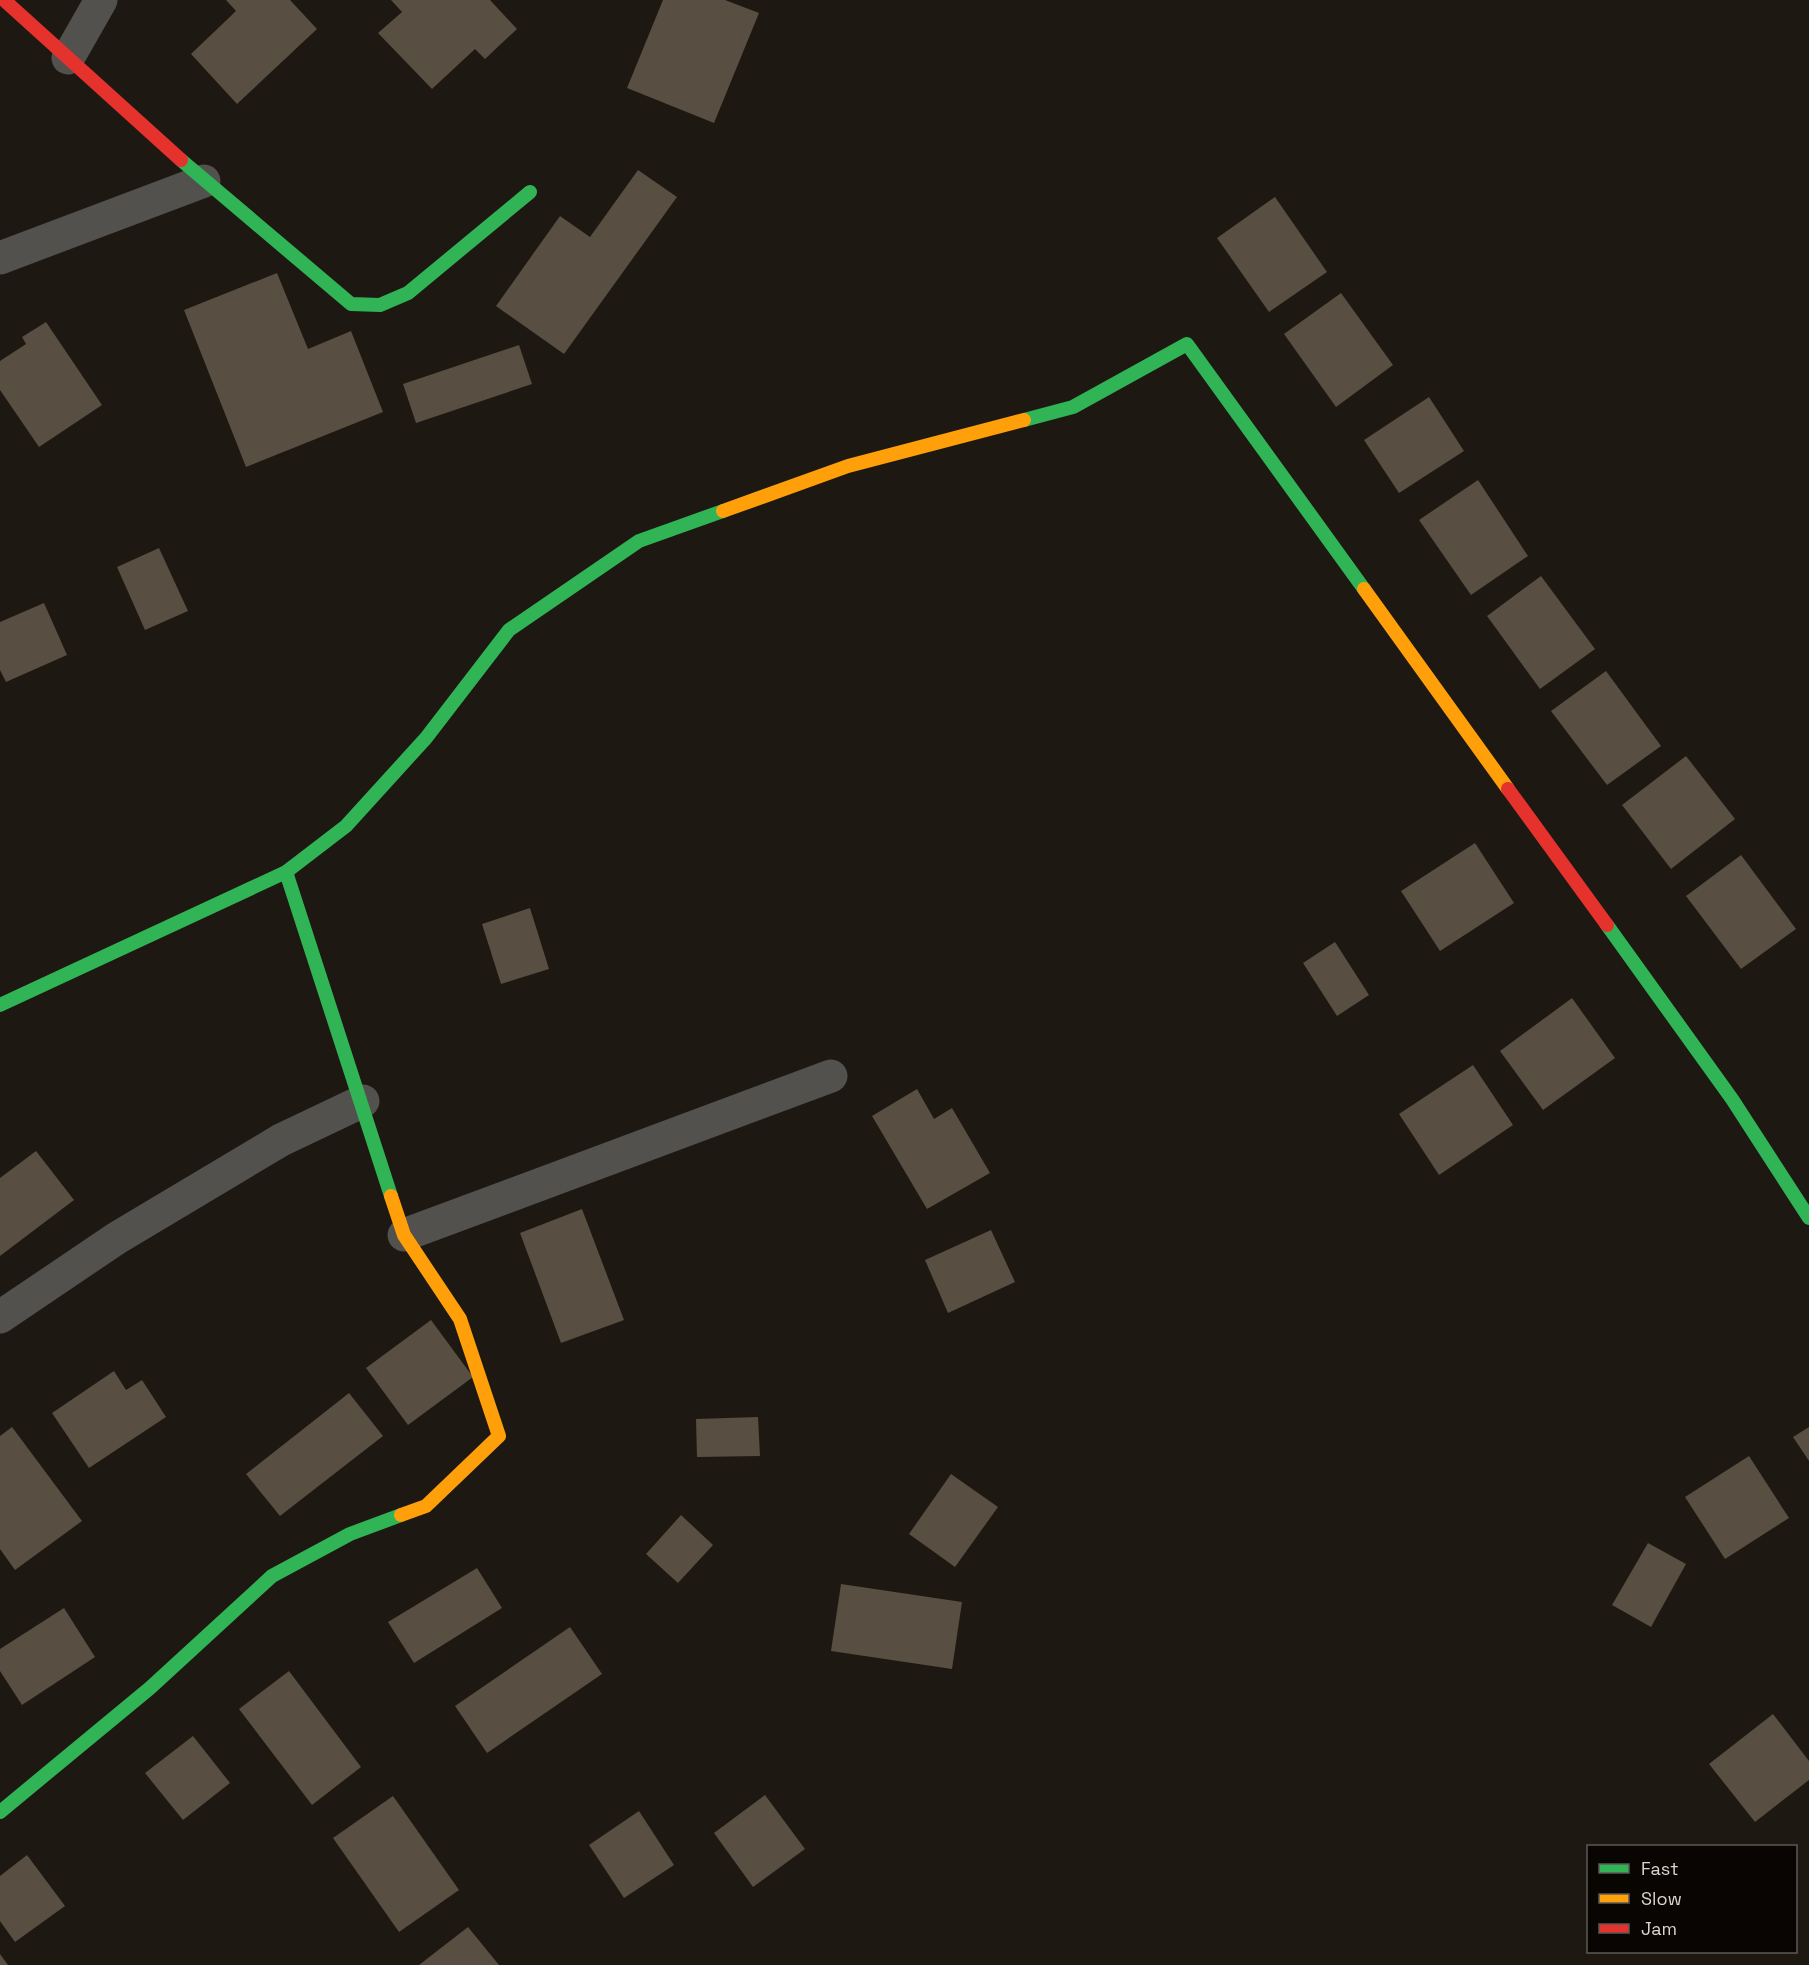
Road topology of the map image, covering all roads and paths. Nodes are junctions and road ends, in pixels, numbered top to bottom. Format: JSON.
{"nodes":[{"id":1,"x":4,"y":0,"type":"edge"},
{"id":2,"x":100,"y":0,"type":"edge"},
{"id":3,"x":68,"y":58,"type":"junction"},
{"id":4,"x":204,"y":181,"type":"junction"},
{"id":5,"x":530,"y":192,"type":"dead end"},
{"id":6,"x":0,"y":258,"type":"edge"},
{"id":7,"x":286,"y":872,"type":"junction"},
{"id":8,"x":0,"y":1005,"type":"edge"},
{"id":9,"x":831,"y":1076,"type":"dead end"},
{"id":10,"x":363,"y":1101,"type":"junction"},
{"id":11,"x":1809,"y":1218,"type":"edge"},
{"id":12,"x":404,"y":1235,"type":"junction"},
{"id":13,"x":0,"y":1317,"type":"edge"},
{"id":14,"x":0,"y":1812,"type":"edge"}],
"edges":[{"from":1,"to":3,"type":"street"},
{"from":2,"to":3,"type":"street"},
{"from":3,"to":4,"type":"street"},
{"from":4,"to":5,"type":"street"},
{"from":4,"to":6,"type":"street"},
{"from":7,"to":8,"type":"street"},
{"from":7,"to":10,"type":"street"},
{"from":7,"to":11,"type":"street"},
{"from":9,"to":12,"type":"street"},
{"from":10,"to":12,"type":"street"},
{"from":10,"to":13,"type":"street"},
{"from":12,"to":14,"type":"street"}]}
